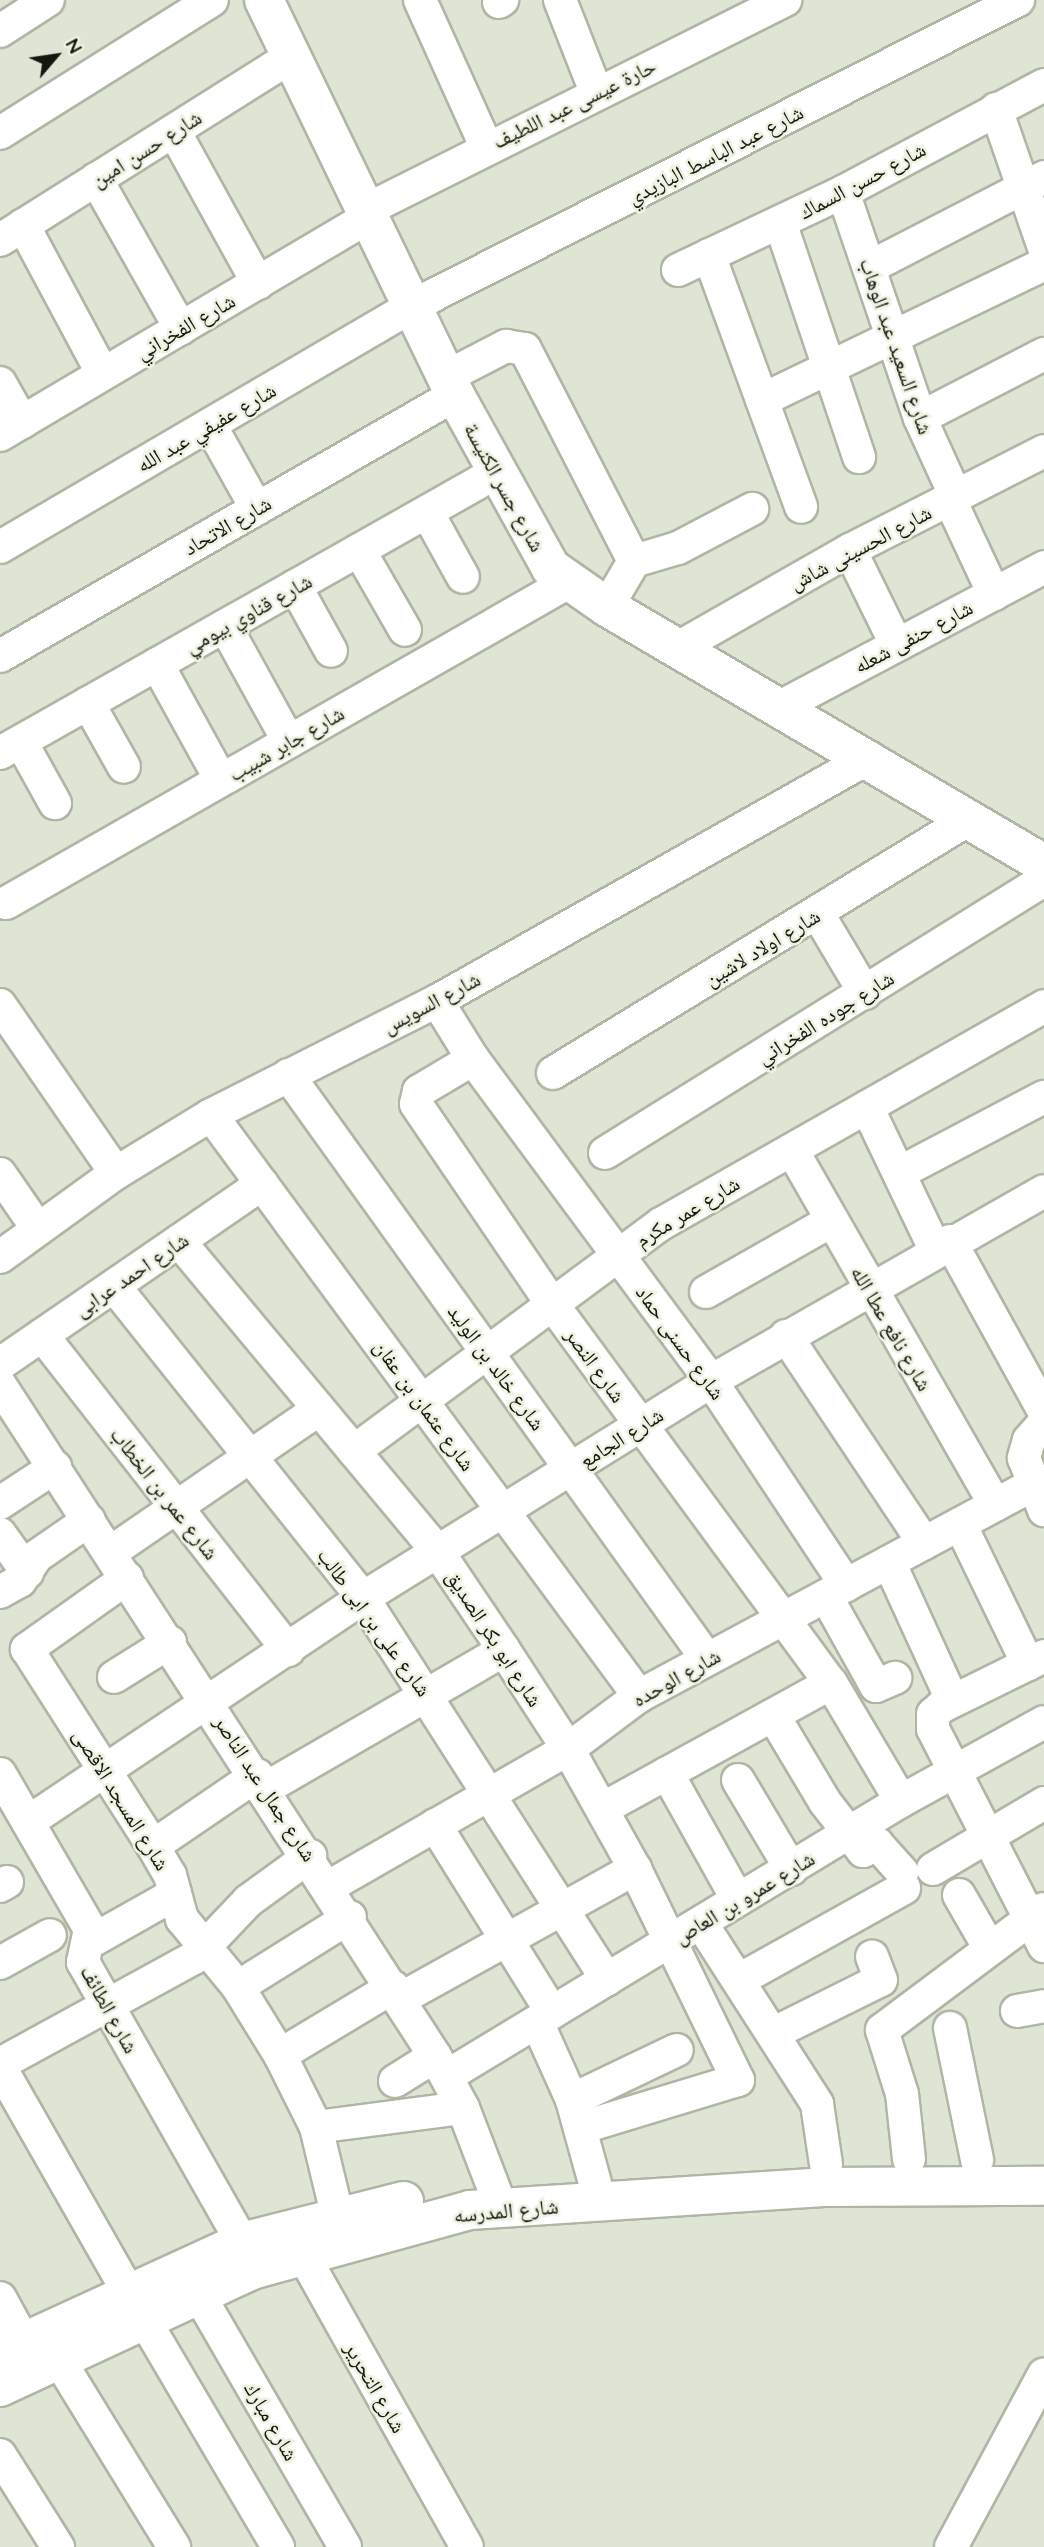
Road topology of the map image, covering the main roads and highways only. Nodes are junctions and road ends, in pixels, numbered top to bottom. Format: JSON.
{"nodes":[{"id":1,"x":264,"y":0,"type":"edge"},
{"id":2,"x":1044,"y":864,"type":"edge"},
{"id":3,"x":1044,"y":2163,"type":"edge"},
{"id":4,"x":1044,"y":2186,"type":"edge"},
{"id":5,"x":499,"y":2196,"type":"junction"},
{"id":6,"x":294,"y":2240,"type":"junction"},
{"id":7,"x":138,"y":2308,"type":"junction"},
{"id":8,"x":12,"y":2348,"type":"edge"},
{"id":9,"x":0,"y":2387,"type":"edge"}],
"edges":[{"from":1,"to":2,"type":"main road","name":"شارع جسر الكنيسة"},
{"from":3,"to":5,"type":"main road","name":"شارع المدرسه"},
{"from":4,"to":5,"type":"main road","name":"شارع المدرسه"},
{"from":5,"to":6,"type":"main road","name":"شارع المدرسه"},
{"from":5,"to":6,"type":"main road","name":"شارع المدرسه"},
{"from":6,"to":7,"type":"main road","name":"شارع المدرسه"},
{"from":6,"to":7,"type":"main road","name":"شارع المدرسه"},
{"from":7,"to":8,"type":"main road","name":"شارع المدرسه"},
{"from":7,"to":9,"type":"main road","name":"شارع المدرسه"}]}
